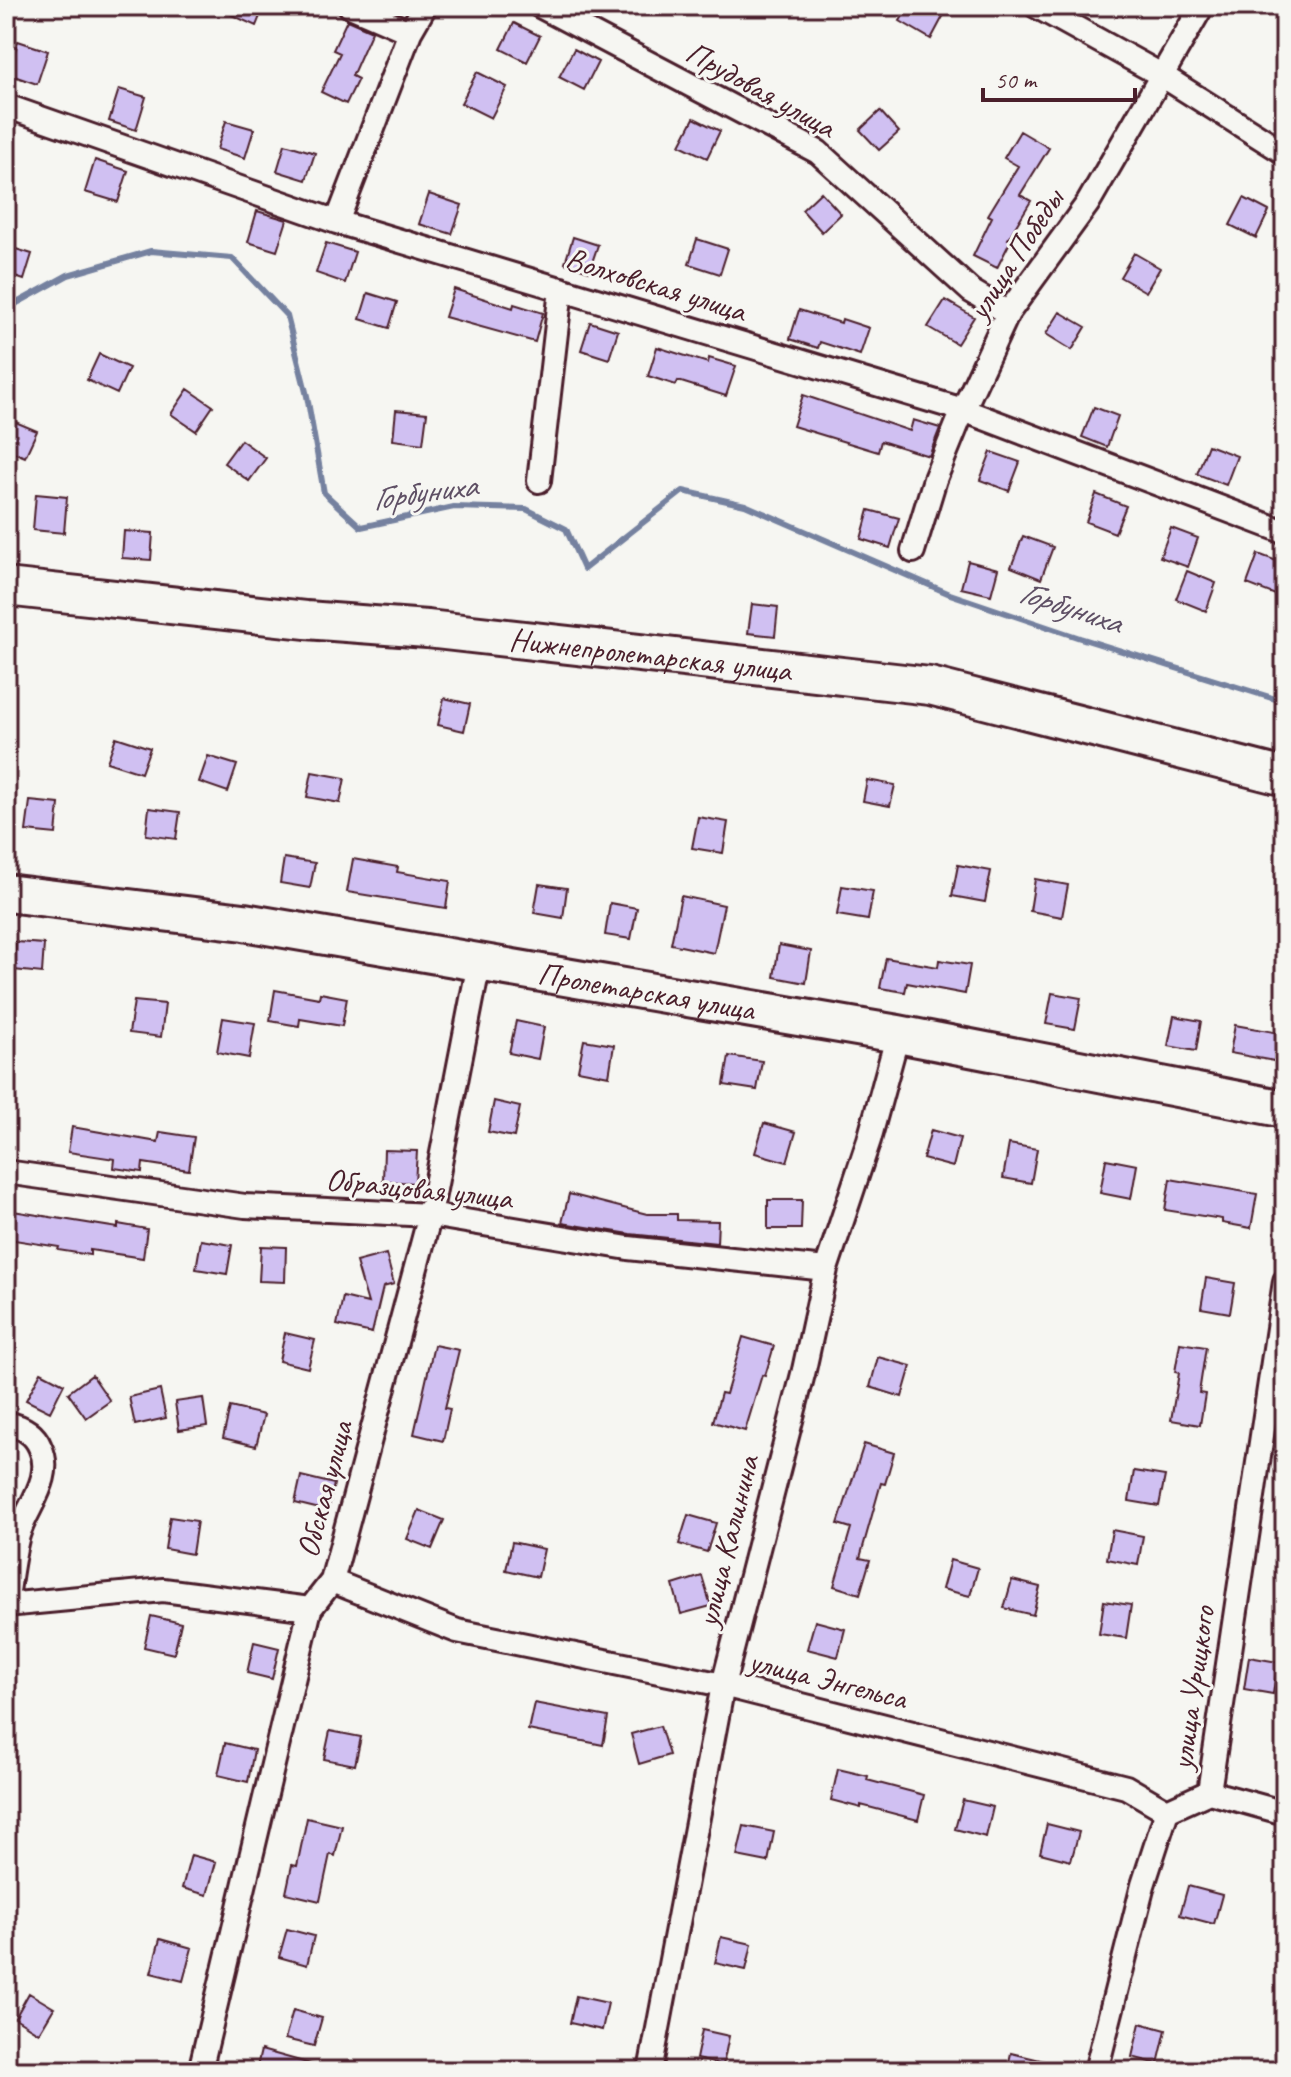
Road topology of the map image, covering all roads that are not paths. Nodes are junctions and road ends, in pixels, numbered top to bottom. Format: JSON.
{"nodes":[{"id":1,"x":350,"y":6,"type":"edge"},
{"id":2,"x":425,"y":6,"type":"edge"},
{"id":3,"x":540,"y":6,"type":"edge"},
{"id":4,"x":1036,"y":6,"type":"edge"},
{"id":5,"x":1202,"y":6,"type":"edge"},
{"id":6,"x":410,"y":32,"type":"junction"},
{"id":7,"x":1163,"y":76,"type":"junction"},
{"id":8,"x":6,"y":106,"type":"edge"},
{"id":9,"x":1285,"y":153,"type":"edge"},
{"id":10,"x":337,"y":222,"type":"junction"},
{"id":11,"x":561,"y":289,"type":"junction"},
{"id":12,"x":1008,"y":313,"type":"junction"},
{"id":13,"x":963,"y":410,"type":"junction"},
{"id":14,"x":539,"y":481,"type":"dead end"},
{"id":15,"x":1285,"y":532,"type":"edge"},
{"id":16,"x":913,"y":551,"type":"dead end"},
{"id":17,"x":6,"y":587,"type":"edge"},
{"id":18,"x":1285,"y":777,"type":"edge"},
{"id":19,"x":6,"y":893,"type":"edge"},
{"id":20,"x":479,"y":963,"type":"junction"},
{"id":21,"x":898,"y":1034,"type":"junction"},
{"id":22,"x":1285,"y":1109,"type":"edge"},
{"id":23,"x":6,"y":1172,"type":"edge"},
{"id":24,"x":430,"y":1215,"type":"junction"},
{"id":25,"x":826,"y":1269,"type":"junction"},
{"id":26,"x":1285,"y":1281,"type":"edge"},
{"id":27,"x":6,"y":1423,"type":"edge"},
{"id":28,"x":332,"y":1581,"type":"junction"},
{"id":29,"x":6,"y":1604,"type":"edge"},
{"id":30,"x":310,"y":1609,"type":"junction"},
{"id":31,"x":723,"y":1685,"type":"junction"},
{"id":32,"x":1209,"y":1792,"type":"junction"},
{"id":33,"x":1167,"y":1811,"type":"junction"},
{"id":34,"x":1285,"y":1813,"type":"edge"},
{"id":35,"x":200,"y":2071,"type":"edge"},
{"id":36,"x":650,"y":2071,"type":"edge"},
{"id":37,"x":1096,"y":2071,"type":"edge"}],
"edges":[{"from":1,"to":6,"type":"street"},
{"from":2,"to":6,"type":"street"},
{"from":3,"to":12,"type":"street","name":"Прудовая улица"},
{"from":4,"to":7,"type":"street"},
{"from":5,"to":7,"type":"street","name":"улица Победы"},
{"from":6,"to":10,"type":"street"},
{"from":7,"to":9,"type":"street"},
{"from":7,"to":12,"type":"street","name":"улица Победы"},
{"from":8,"to":10,"type":"street","name":"Волховская улица"},
{"from":10,"to":11,"type":"street","name":"Волховская улица"},
{"from":11,"to":13,"type":"street","name":"Волховская улица"},
{"from":11,"to":14,"type":"street"},
{"from":12,"to":13,"type":"street","name":"улица Победы"},
{"from":13,"to":15,"type":"street","name":"Волховская улица"},
{"from":13,"to":16,"type":"street","name":"улица Победы"},
{"from":17,"to":18,"type":"main road","name":"Нижнепролетарская улица"},
{"from":19,"to":20,"type":"main road","name":"Пролетарская улица"},
{"from":20,"to":21,"type":"main road","name":"Пролетарская улица"},
{"from":20,"to":24,"type":"street","name":"Обская улица"},
{"from":21,"to":22,"type":"main road","name":"Пролетарская улица"},
{"from":21,"to":25,"type":"street","name":"улица Калинина"},
{"from":23,"to":24,"type":"street","name":"Образцовая улица"},
{"from":24,"to":25,"type":"street","name":"Образцовая улица"},
{"from":24,"to":28,"type":"street","name":"Обская улица"},
{"from":25,"to":31,"type":"street","name":"улица Калинина"},
{"from":26,"to":32,"type":"street","name":"улица Урицкого"},
{"from":27,"to":29,"type":"street"},
{"from":28,"to":30,"type":"street","name":"Обская улица"},
{"from":28,"to":31,"type":"street","name":"улица Энгельса"},
{"from":29,"to":30,"type":"street"},
{"from":30,"to":35,"type":"street","name":"Обская улица"},
{"from":31,"to":33,"type":"street","name":"улица Энгельса"},
{"from":31,"to":36,"type":"street","name":"улица Калинина"},
{"from":32,"to":33,"type":"street","name":"улица Урицкого"},
{"from":32,"to":34,"type":"street"},
{"from":33,"to":37,"type":"street","name":"улица Урицкого"}]}
